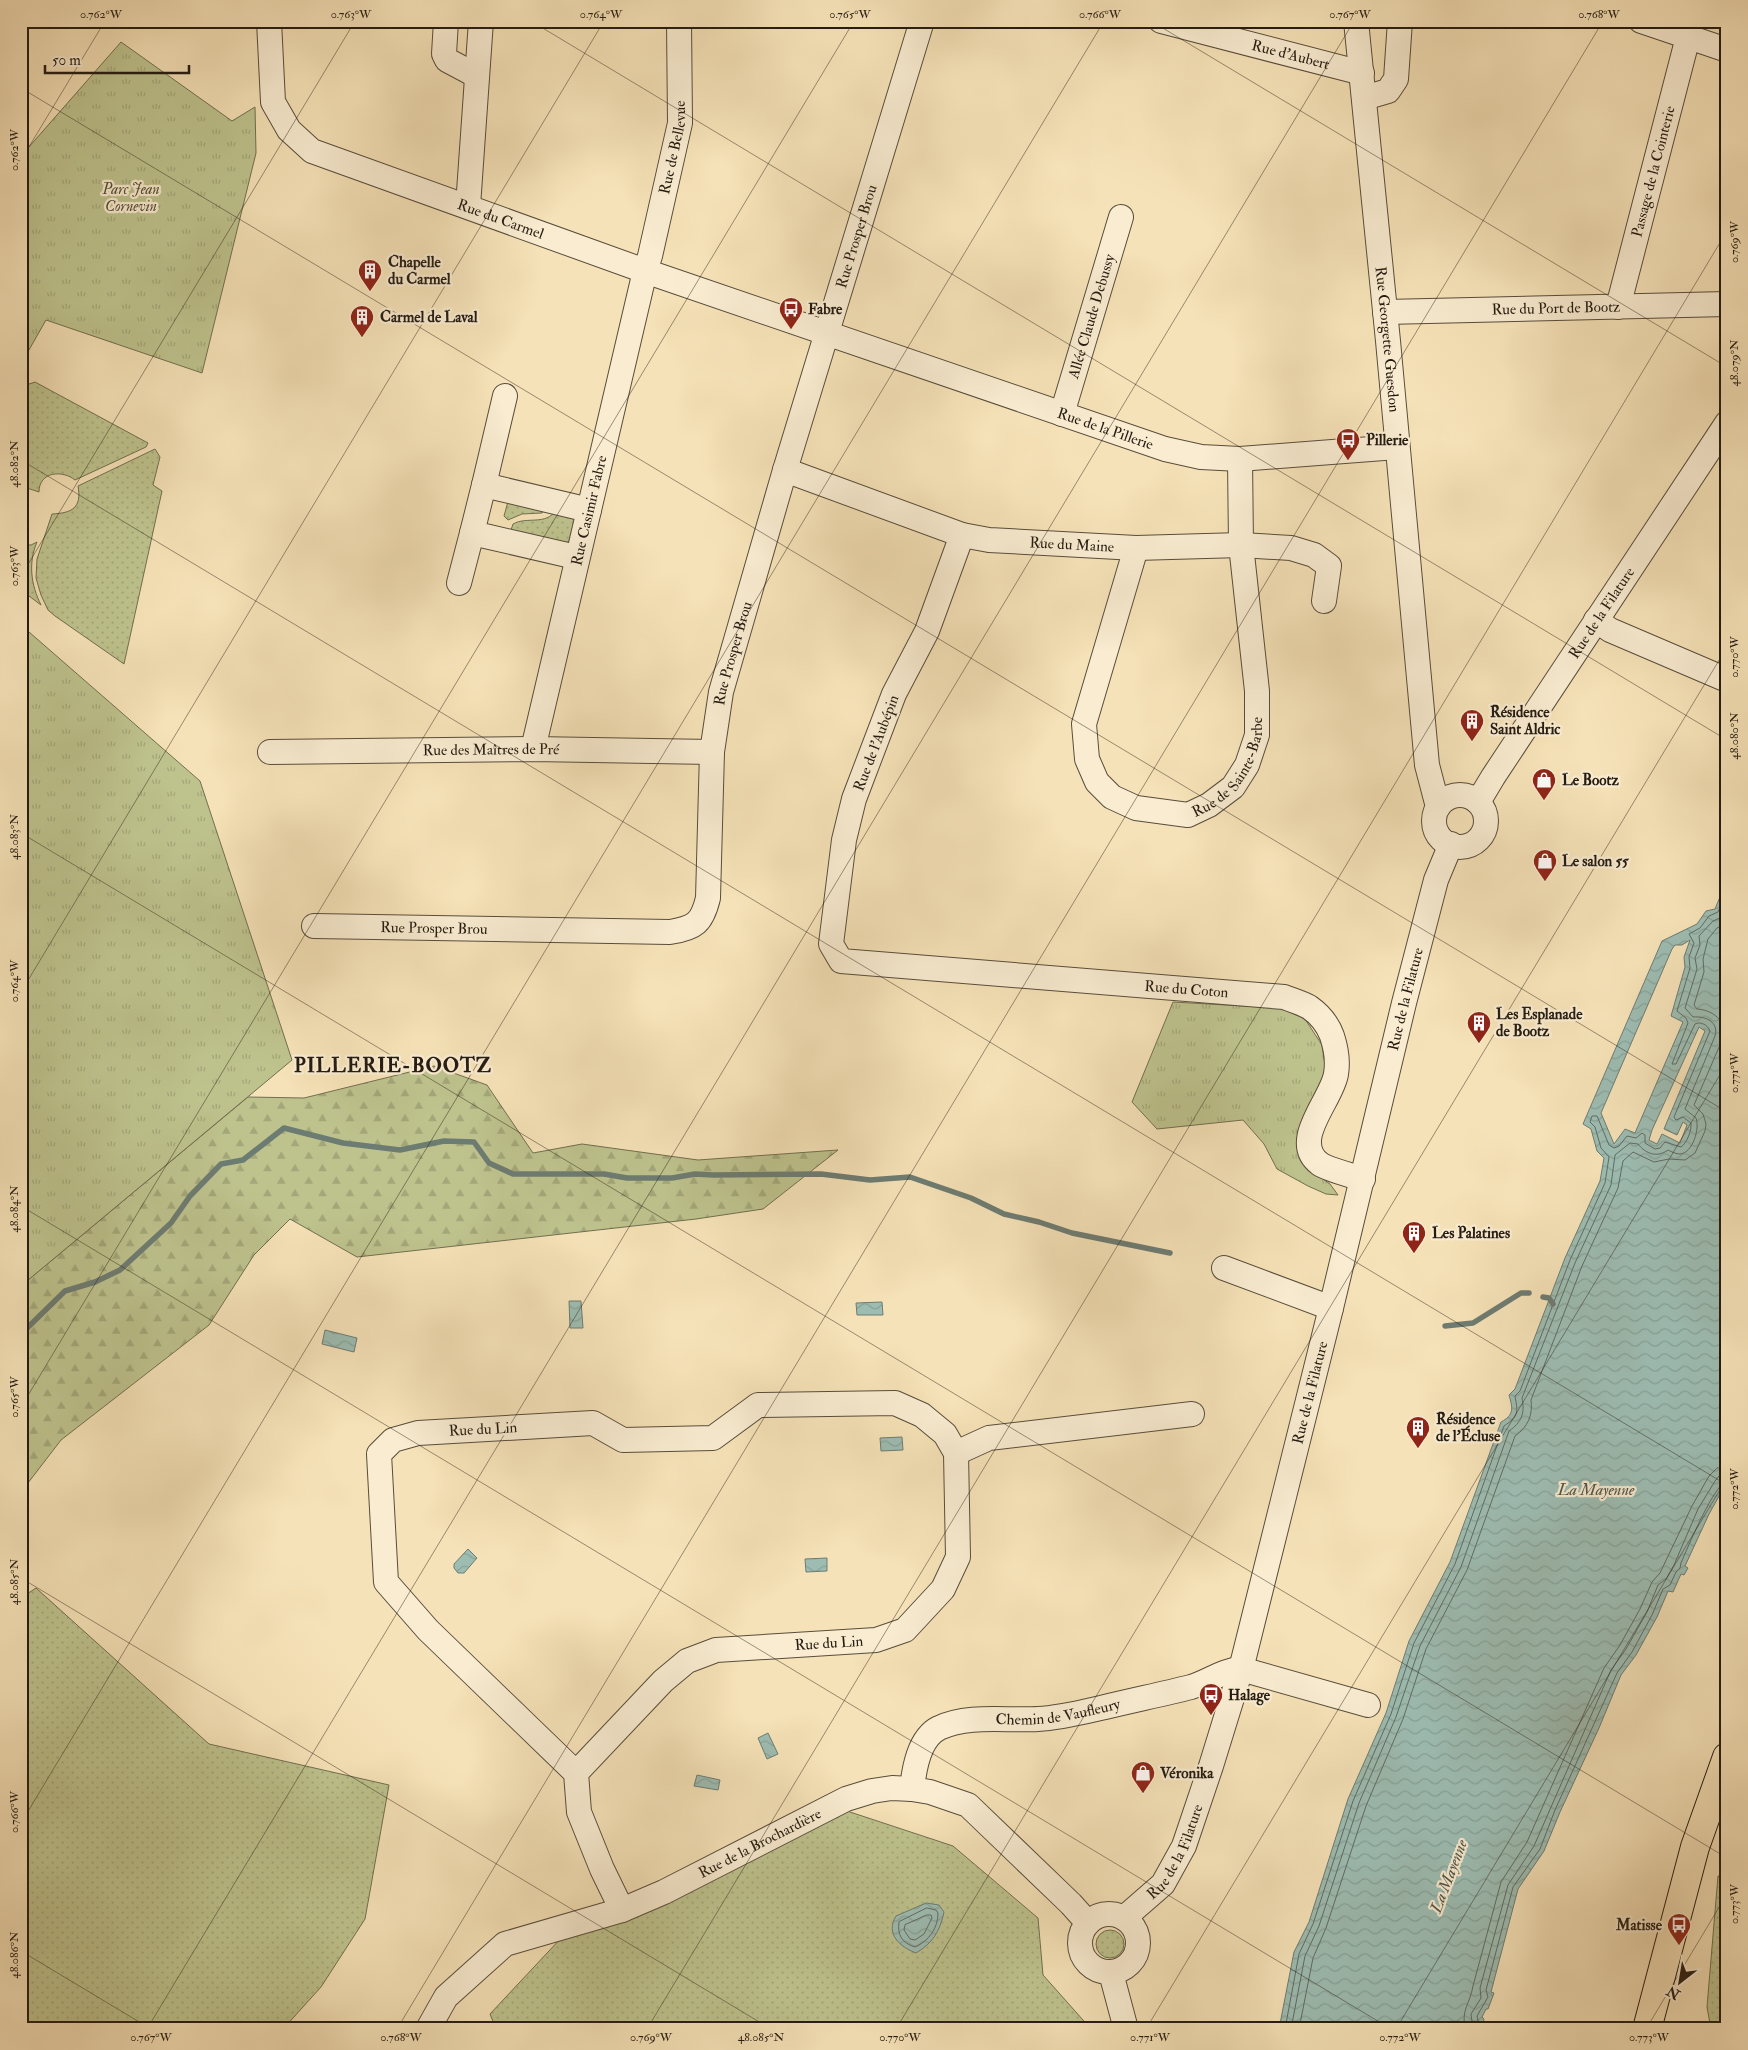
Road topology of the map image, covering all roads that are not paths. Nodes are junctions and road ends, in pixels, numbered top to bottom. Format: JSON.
{"nodes":[{"id":1,"x":269,"y":21,"type":"edge"},
{"id":2,"x":446,"y":21,"type":"edge"},
{"id":3,"x":481,"y":21,"type":"edge"},
{"id":4,"x":679,"y":21,"type":"edge"},
{"id":5,"x":922,"y":21,"type":"edge"},
{"id":6,"x":1161,"y":21,"type":"edge"},
{"id":7,"x":1356,"y":21,"type":"edge"},
{"id":8,"x":1400,"y":21,"type":"edge"},
{"id":9,"x":1641,"y":21,"type":"edge"},
{"id":10,"x":1688,"y":37,"type":"junction"},
{"id":11,"x":1727,"y":50,"type":"edge"},
{"id":12,"x":1362,"y":73,"type":"junction"},
{"id":13,"x":477,"y":76,"type":"junction"},
{"id":14,"x":1364,"y":98,"type":"junction"},
{"id":15,"x":468,"y":206,"type":"junction"},
{"id":16,"x":1120,"y":217,"type":"dead end"},
{"id":17,"x":645,"y":271,"type":"junction"},
{"id":18,"x":1727,"y":304,"type":"edge"},
{"id":19,"x":1618,"y":307,"type":"junction"},
{"id":20,"x":1385,"y":312,"type":"junction"},
{"id":21,"x":826,"y":332,"type":"junction"},
{"id":22,"x":505,"y":396,"type":"dead end"},
{"id":23,"x":1062,"y":414,"type":"junction"},
{"id":24,"x":1727,"y":423,"type":"edge"},
{"id":25,"x":1397,"y":447,"type":"junction"},
{"id":26,"x":1240,"y":459,"type":"junction"},
{"id":27,"x":785,"y":470,"type":"junction"},
{"id":28,"x":484,"y":485,"type":"junction"},
{"id":29,"x":588,"y":510,"type":"junction"},
{"id":30,"x":472,"y":533,"type":"junction"},
{"id":31,"x":962,"y":535,"type":"junction"},
{"id":32,"x":1241,"y":545,"type":"junction"},
{"id":33,"x":1136,"y":548,"type":"junction"},
{"id":34,"x":576,"y":557,"type":"junction"},
{"id":35,"x":459,"y":582,"type":"dead end"},
{"id":36,"x":1324,"y":601,"type":"dead end"},
{"id":37,"x":1596,"y":620,"type":"junction"},
{"id":38,"x":1727,"y":680,"type":"edge"},
{"id":39,"x":532,"y":749,"type":"junction"},
{"id":40,"x":270,"y":752,"type":"dead end"},
{"id":41,"x":712,"y":752,"type":"junction"},
{"id":42,"x":1478,"y":802,"type":"junction"},
{"id":43,"x":1438,"y":807,"type":"junction"},
{"id":44,"x":1451,"y":844,"type":"junction"},
{"id":45,"x":314,"y":926,"type":"dead end"},
{"id":46,"x":841,"y":961,"type":"joint"},
{"id":47,"x":1363,"y":1179,"type":"junction"},
{"id":48,"x":1224,"y":1268,"type":"dead end"},
{"id":49,"x":1331,"y":1308,"type":"junction"},
{"id":50,"x":1192,"y":1414,"type":"dead end"},
{"id":51,"x":956,"y":1453,"type":"junction"},
{"id":52,"x":1241,"y":1669,"type":"junction"},
{"id":53,"x":1368,"y":1705,"type":"dead end"},
{"id":54,"x":1727,"y":1757,"type":"edge"},
{"id":55,"x":576,"y":1773,"type":"junction"},
{"id":56,"x":912,"y":1788,"type":"junction"},
{"id":57,"x":622,"y":1910,"type":"junction"},
{"id":58,"x":1124,"y":1918,"type":"junction"},
{"id":59,"x":1088,"y":1923,"type":"junction"},
{"id":60,"x":1110,"y":1973,"type":"junction"},
{"id":61,"x":428,"y":2029,"type":"edge"},
{"id":62,"x":1126,"y":2029,"type":"edge"},
{"id":63,"x":1647,"y":2029,"type":"edge"}],
"edges":[{"from":1,"to":15,"type":"street","name":"Rue du Carmel"},
{"from":2,"to":13,"type":"street"},
{"from":3,"to":13,"type":"street"},
{"from":4,"to":17,"type":"street","name":"Rue de Bellevue"},
{"from":5,"to":21,"type":"street","name":"Rue Prosper Brou"},
{"from":6,"to":12,"type":"street","name":"Rue d'Aubert"},
{"from":7,"to":12,"type":"street","name":"Rue Georgette Guesdon"},
{"from":8,"to":14,"type":"street"},
{"from":9,"to":10,"type":"street"},
{"from":10,"to":11,"type":"street"},
{"from":10,"to":19,"type":"street","name":"Passage de la Cointerie"},
{"from":12,"to":14,"type":"street","name":"Rue Georgette Guesdon"},
{"from":13,"to":15,"type":"street"},
{"from":14,"to":20,"type":"street","name":"Rue Georgette Guesdon"},
{"from":15,"to":17,"type":"street","name":"Rue du Carmel"},
{"from":16,"to":23,"type":"street","name":"Allée Claude Debussy"},
{"from":17,"to":21,"type":"street","name":"Rue du Carmel"},
{"from":17,"to":29,"type":"street","name":"Rue Casimir Fabre"},
{"from":18,"to":19,"type":"street","name":"Rue du Port de Bootz"},
{"from":19,"to":20,"type":"street","name":"Rue du Port de Bootz"},
{"from":20,"to":25,"type":"street","name":"Rue Georgette Guesdon"},
{"from":21,"to":23,"type":"street","name":"Rue de la Pillerie"},
{"from":21,"to":27,"type":"street","name":"Rue Prosper Brou"},
{"from":22,"to":28,"type":"street"},
{"from":23,"to":26,"type":"street","name":"Rue de la Pillerie"},
{"from":24,"to":37,"type":"street","name":"Rue de la Filature"},
{"from":25,"to":26,"type":"street","name":"Rue de la Pillerie"},
{"from":25,"to":43,"type":"street","name":"Rue Georgette Guesdon"},
{"from":26,"to":32,"type":"street","name":"Rue de Sainte-Barbe"},
{"from":27,"to":31,"type":"street","name":"Rue du Maine"},
{"from":27,"to":41,"type":"street","name":"Rue Prosper Brou"},
{"from":28,"to":29,"type":"street"},
{"from":28,"to":30,"type":"street"},
{"from":29,"to":34,"type":"street","name":"Rue Casimir Fabre"},
{"from":30,"to":34,"type":"street"},
{"from":30,"to":35,"type":"street"},
{"from":31,"to":33,"type":"street","name":"Rue du Maine"},
{"from":31,"to":46,"type":"street","name":"Rue de l'Aubépin"},
{"from":32,"to":33,"type":"street","name":"Rue du Maine"},
{"from":32,"to":33,"type":"street","name":"Rue de Sainte-Barbe"},
{"from":32,"to":36,"type":"street","name":"Rue du Maine"},
{"from":34,"to":39,"type":"street","name":"Rue Casimir Fabre"},
{"from":37,"to":38,"type":"street"},
{"from":37,"to":42,"type":"street","name":"Rue de la Filature"},
{"from":39,"to":40,"type":"street","name":"Rue des Maîtres de Pré"},
{"from":39,"to":41,"type":"street","name":"Rue des Maîtres de Pré"},
{"from":41,"to":45,"type":"street","name":"Rue Prosper Brou"},
{"from":42,"to":43,"type":"street"},
{"from":42,"to":44,"type":"street"},
{"from":43,"to":44,"type":"street"},
{"from":44,"to":47,"type":"street","name":"Rue de la Filature"},
{"from":46,"to":47,"type":"street","name":"Rue du Coton"},
{"from":47,"to":49,"type":"street","name":"Rue de la Filature"},
{"from":48,"to":49,"type":"street"},
{"from":49,"to":52,"type":"street","name":"Rue de la Filature"},
{"from":50,"to":51,"type":"street"},
{"from":51,"to":55,"type":"street","name":"Rue du Lin"},
{"from":51,"to":55,"type":"street","name":"Rue du Lin"},
{"from":52,"to":53,"type":"street"},
{"from":52,"to":56,"type":"street","name":"Chemin de Vaufleury"},
{"from":52,"to":58,"type":"street","name":"Rue de la Filature"},
{"from":54,"to":63,"type":"main road"},
{"from":55,"to":57,"type":"street"},
{"from":56,"to":57,"type":"street","name":"Rue de la Brochardière"},
{"from":56,"to":59,"type":"street","name":"Rue de la Brochardière"},
{"from":57,"to":61,"type":"street","name":"Rue de la Brochardière"},
{"from":58,"to":59,"type":"street"},
{"from":58,"to":60,"type":"street"},
{"from":59,"to":60,"type":"street"},
{"from":60,"to":62,"type":"street"}]}
